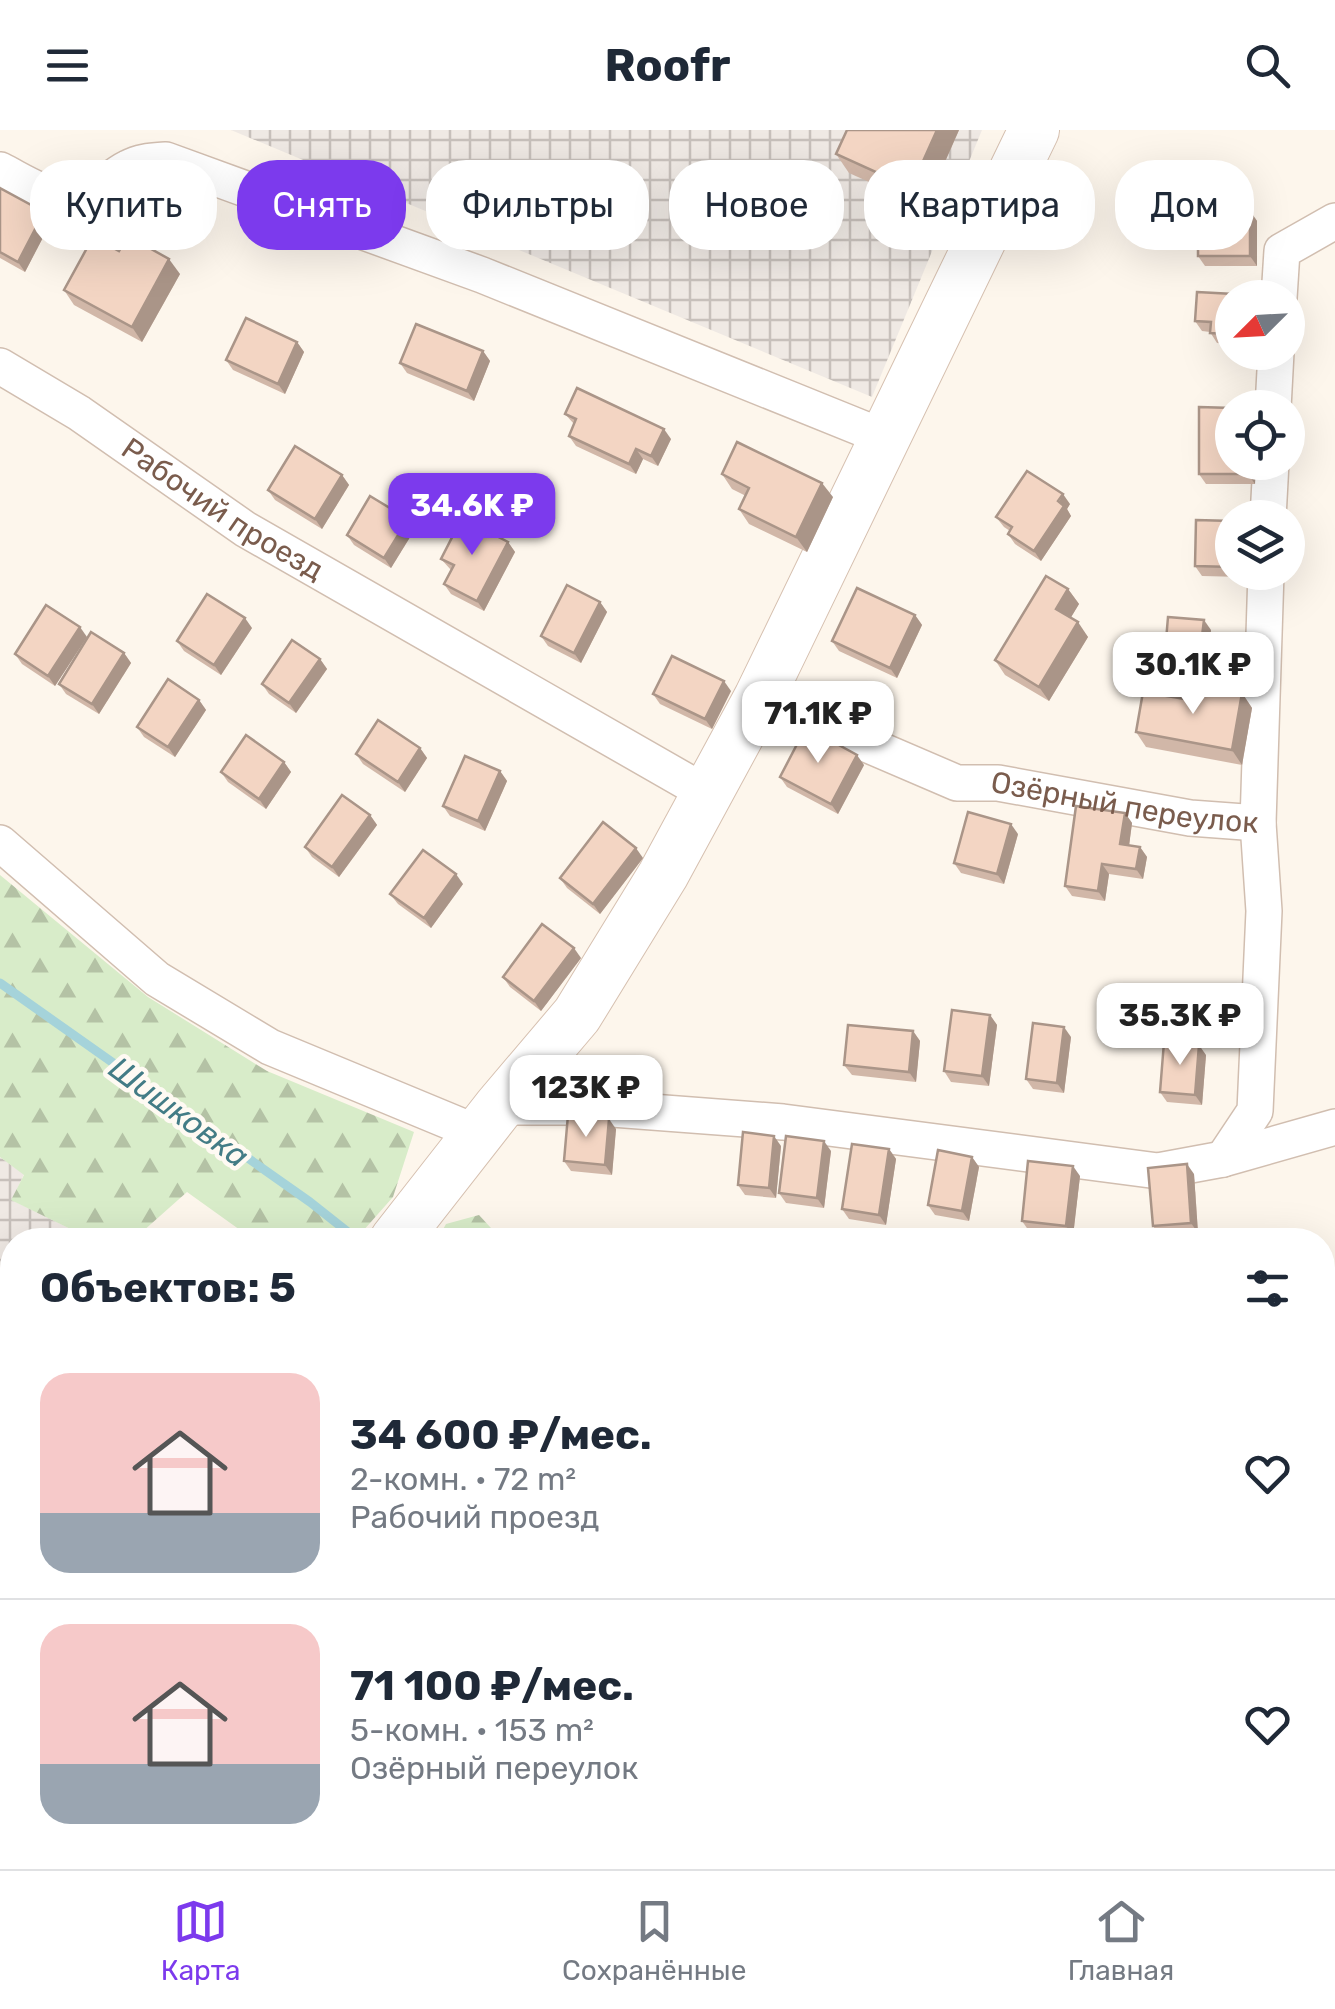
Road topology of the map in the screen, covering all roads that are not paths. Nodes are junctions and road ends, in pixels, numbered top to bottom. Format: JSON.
{"nodes":[{"id":1,"x":1034,"y":130,"type":"edge"},
{"id":2,"x":0,"y":170,"type":"edge"},
{"id":3,"x":1335,"y":222,"type":"edge"},
{"id":4,"x":1280,"y":280,"type":"edge"},
{"id":5,"x":0,"y":366,"type":"edge"},
{"id":6,"x":886,"y":438,"type":"junction"},
{"id":7,"x":1265,"y":590,"type":"edge"},
{"id":8,"x":758,"y":698,"type":"junction"},
{"id":9,"x":708,"y":794,"type":"junction"},
{"id":10,"x":1258,"y":824,"type":"junction"},
{"id":11,"x":0,"y":844,"type":"edge"},
{"id":12,"x":490,"y":1120,"type":"junction"},
{"id":13,"x":1335,"y":1127,"type":"edge"},
{"id":14,"x":1222,"y":1159,"type":"junction"},
{"id":15,"x":405,"y":1228,"type":"edge"}],
"edges":[{"from":1,"to":6,"type":"street"},
{"from":2,"to":6,"type":"street"},
{"from":3,"to":4,"type":"street"},
{"from":5,"to":9,"type":"street","name":"Рабочий проезд"},
{"from":6,"to":8,"type":"street"},
{"from":7,"to":10,"type":"street","name":"Озёрный переулок"},
{"from":8,"to":9,"type":"street"},
{"from":8,"to":10,"type":"street","name":"Озёрный переулок"},
{"from":9,"to":12,"type":"street"},
{"from":10,"to":14,"type":"street"},
{"from":11,"to":12,"type":"street"},
{"from":12,"to":14,"type":"street"},
{"from":12,"to":15,"type":"street"},
{"from":13,"to":14,"type":"street"}]}
